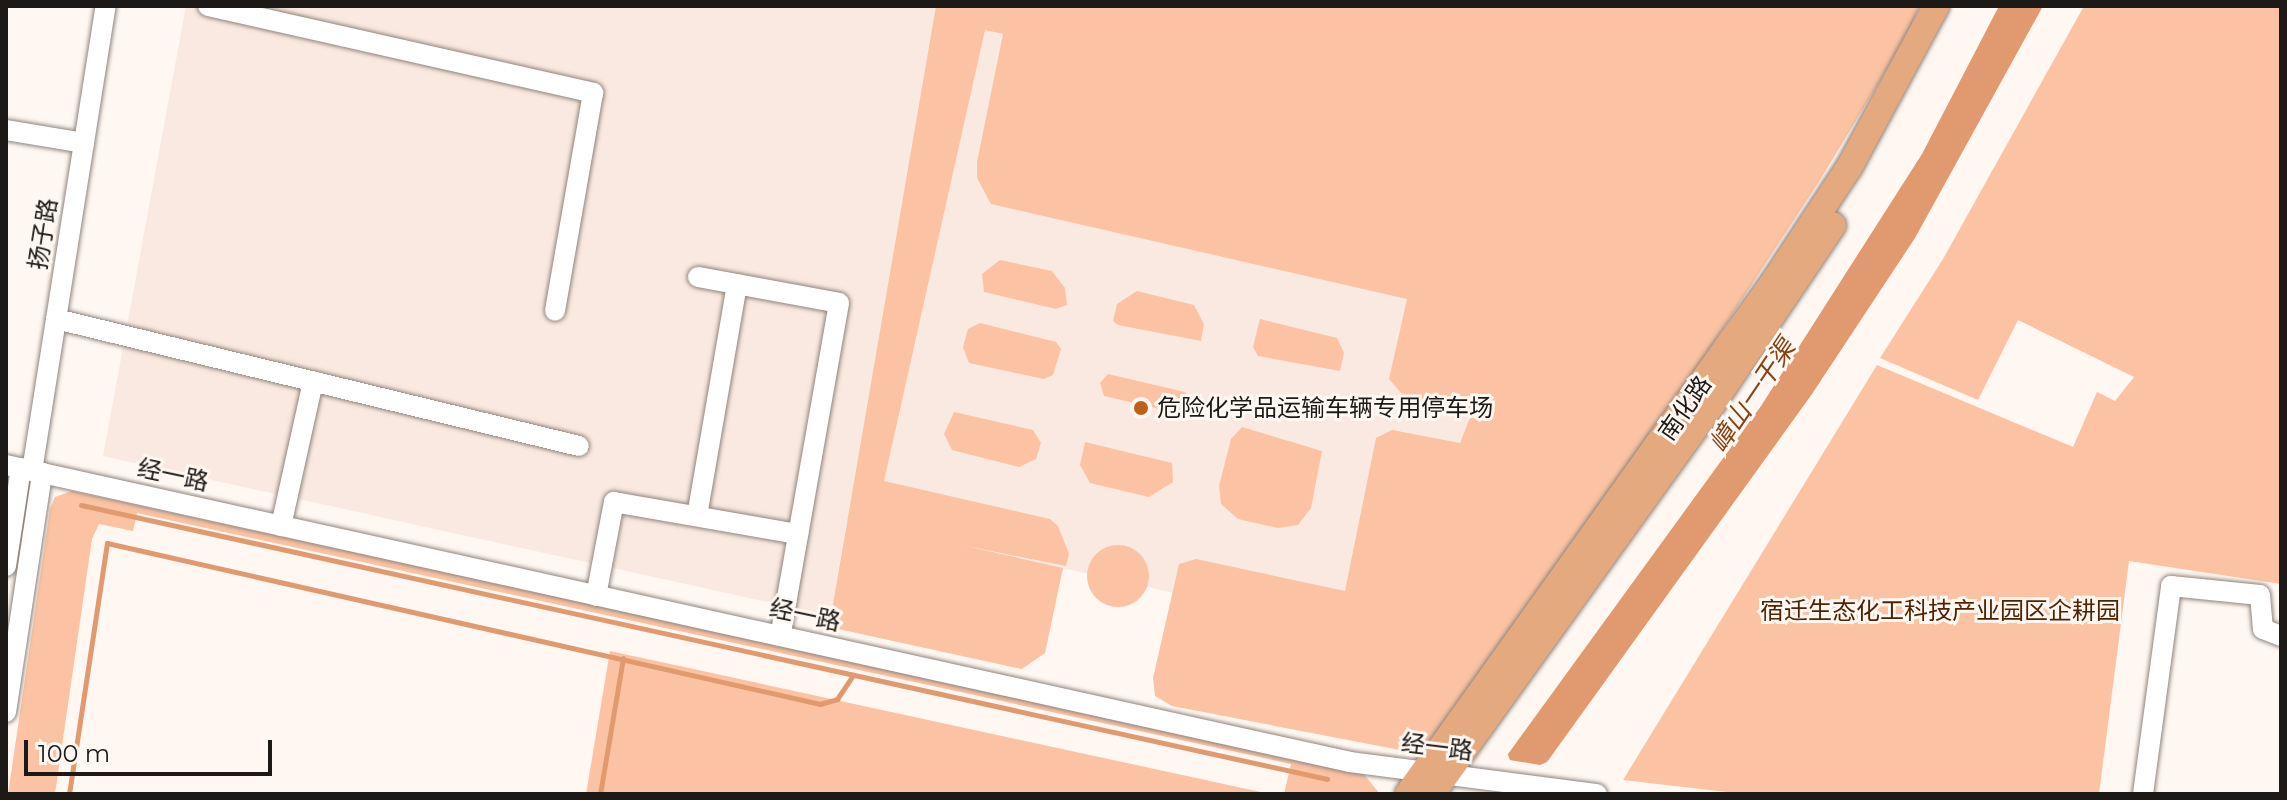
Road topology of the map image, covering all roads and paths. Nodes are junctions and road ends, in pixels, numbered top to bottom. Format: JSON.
{"nodes":[{"id":1,"x":106,"y":6,"type":"edge"},
{"id":2,"x":208,"y":6,"type":"edge"},
{"id":3,"x":1936,"y":6,"type":"edge"},
{"id":4,"x":1955,"y":6,"type":"edge"},
{"id":5,"x":6,"y":130,"type":"edge"},
{"id":6,"x":84,"y":143,"type":"junction"},
{"id":7,"x":698,"y":277,"type":"dead end"},
{"id":8,"x":737,"y":284,"type":"junction"},
{"id":9,"x":555,"y":311,"type":"dead end"},
{"id":10,"x":56,"y":319,"type":"junction"},
{"id":11,"x":313,"y":382,"type":"junction"},
{"id":12,"x":579,"y":446,"type":"dead end"},
{"id":13,"x":25,"y":469,"type":"edge"},
{"id":14,"x":697,"y":516,"type":"junction"},
{"id":15,"x":281,"y":526,"type":"junction"},
{"id":16,"x":798,"y":534,"type":"junction"},
{"id":17,"x":6,"y":566,"type":"edge"},
{"id":18,"x":596,"y":596,"type":"junction"},
{"id":19,"x":780,"y":636,"type":"junction"},
{"id":20,"x":2281,"y":636,"type":"edge"},
{"id":21,"x":6,"y":712,"type":"edge"},
{"id":22,"x":1444,"y":779,"type":"edge"},
{"id":23,"x":1408,"y":794,"type":"edge"},
{"id":24,"x":1597,"y":794,"type":"edge"},
{"id":25,"x":2143,"y":794,"type":"edge"}],
"edges":[{"from":1,"to":6,"type":"street","name":"扬子路"},
{"from":2,"to":9,"type":"street"},
{"from":3,"to":22,"type":"main road","name":"南化路"},
{"from":4,"to":22,"type":"main road","name":"南化路"},
{"from":5,"to":6,"type":"street"},
{"from":6,"to":10,"type":"street","name":"扬子路"},
{"from":7,"to":8,"type":"street"},
{"from":8,"to":14,"type":"street"},
{"from":8,"to":16,"type":"street"},
{"from":10,"to":11,"type":"street"},
{"from":10,"to":13,"type":"street","name":"扬子路"},
{"from":11,"to":12,"type":"street"},
{"from":11,"to":15,"type":"street"},
{"from":13,"to":15,"type":"street","name":"经一路"},
{"from":13,"to":17,"type":"street","name":"扬子路"},
{"from":13,"to":21,"type":"street","name":"扬子路"},
{"from":14,"to":16,"type":"street"},
{"from":14,"to":18,"type":"street"},
{"from":15,"to":18,"type":"street","name":"经一路"},
{"from":16,"to":19,"type":"street"},
{"from":18,"to":19,"type":"street","name":"经一路"},
{"from":19,"to":22,"type":"street","name":"经一路"},
{"from":20,"to":25,"type":"street"},
{"from":22,"to":23,"type":"main road","name":"南化路"},
{"from":22,"to":24,"type":"street","name":"经一路"}]}
